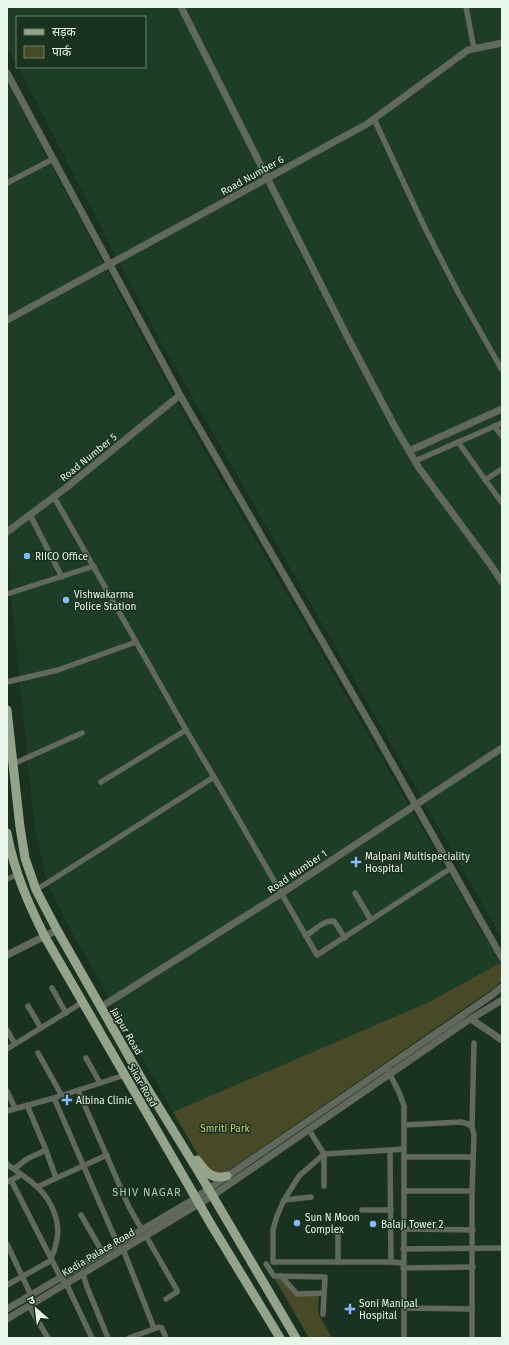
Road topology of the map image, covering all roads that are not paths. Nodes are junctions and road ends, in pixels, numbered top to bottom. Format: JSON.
{"nodes":[{"id":1,"x":181,"y":7,"type":"edge"},
{"id":2,"x":466,"y":7,"type":"edge"},
{"id":3,"x":502,"y":43,"type":"edge"},
{"id":4,"x":474,"y":49,"type":"junction"},
{"id":5,"x":7,"y":73,"type":"edge"},
{"id":6,"x":374,"y":119,"type":"junction"},
{"id":7,"x":53,"y":159,"type":"junction"},
{"id":8,"x":268,"y":178,"type":"junction"},
{"id":9,"x":7,"y":184,"type":"edge"},
{"id":10,"x":110,"y":264,"type":"junction"},
{"id":11,"x":7,"y":320,"type":"edge"},
{"id":12,"x":502,"y":370,"type":"edge"},
{"id":13,"x":180,"y":395,"type":"junction"},
{"id":14,"x":502,"y":409,"type":"edge"},
{"id":15,"x":502,"y":423,"type":"edge"},
{"id":16,"x":494,"y":426,"type":"junction"},
{"id":17,"x":502,"y":436,"type":"edge"},
{"id":18,"x":458,"y":442,"type":"junction"},
{"id":19,"x":410,"y":451,"type":"junction"},
{"id":20,"x":415,"y":461,"type":"junction"},
{"id":21,"x":502,"y":469,"type":"edge"},
{"id":22,"x":485,"y":480,"type":"junction"},
{"id":23,"x":54,"y":497,"type":"junction"},
{"id":24,"x":502,"y":503,"type":"edge"},
{"id":25,"x":30,"y":515,"type":"junction"},
{"id":26,"x":7,"y":532,"type":"edge"},
{"id":27,"x":94,"y":566,"type":"junction"},
{"id":28,"x":62,"y":577,"type":"junction"},
{"id":29,"x":502,"y":582,"type":"edge"},
{"id":30,"x":7,"y":594,"type":"edge"},
{"id":31,"x":136,"y":642,"type":"junction"},
{"id":32,"x":7,"y":682,"type":"edge"},
{"id":33,"x":7,"y":710,"type":"edge"},
{"id":34,"x":186,"y":730,"type":"junction"},
{"id":35,"x":82,"y":734,"type":"dead end"},
{"id":36,"x":502,"y":748,"type":"edge"},
{"id":37,"x":13,"y":764,"type":"junction"},
{"id":38,"x":214,"y":777,"type":"junction"},
{"id":39,"x":101,"y":782,"type":"dead end"},
{"id":40,"x":416,"y":805,"type":"junction"},
{"id":41,"x":7,"y":833,"type":"edge"},
{"id":42,"x":8,"y":854,"type":"edge"},
{"id":43,"x":451,"y":868,"type":"junction"},
{"id":44,"x":15,"y":876,"type":"junction"},
{"id":45,"x":7,"y":879,"type":"edge"},
{"id":46,"x":36,"y":890,"type":"junction"},
{"id":47,"x":282,"y":893,"type":"junction"},
{"id":48,"x":355,"y":893,"type":"dead end"},
{"id":49,"x":371,"y":920,"type":"junction"},
{"id":50,"x":57,"y":930,"type":"junction"},
{"id":51,"x":306,"y":936,"type":"junction"},
{"id":52,"x":43,"y":938,"type":"junction"},
{"id":53,"x":345,"y":938,"type":"junction"},
{"id":54,"x":7,"y":955,"type":"edge"},
{"id":55,"x":502,"y":958,"type":"edge"},
{"id":56,"x":502,"y":987,"type":"edge"},
{"id":57,"x":52,"y":988,"type":"dead end"},
{"id":58,"x":502,"y":1000,"type":"edge"},
{"id":59,"x":82,"y":1003,"type":"junction"},
{"id":60,"x":28,"y":1006,"type":"dead end"},
{"id":61,"x":101,"y":1007,"type":"junction"},
{"id":62,"x":66,"y":1013,"type":"junction"},
{"id":63,"x":471,"y":1019,"type":"junction"},
{"id":64,"x":41,"y":1028,"type":"junction"},
{"id":65,"x":7,"y":1030,"type":"edge"},
{"id":66,"x":502,"y":1040,"type":"edge"},
{"id":67,"x":474,"y":1043,"type":"dead end"},
{"id":68,"x":15,"y":1044,"type":"junction"},
{"id":69,"x":7,"y":1049,"type":"edge"},
{"id":70,"x":38,"y":1053,"type":"dead end"},
{"id":71,"x":86,"y":1058,"type":"dead end"},
{"id":72,"x":386,"y":1067,"type":"junction"},
{"id":73,"x":123,"y":1075,"type":"junction"},
{"id":74,"x":390,"y":1075,"type":"junction"},
{"id":75,"x":100,"y":1083,"type":"junction"},
{"id":76,"x":78,"y":1090,"type":"junction"},
{"id":77,"x":7,"y":1091,"type":"edge"},
{"id":78,"x":62,"y":1096,"type":"junction"},
{"id":79,"x":54,"y":1098,"type":"junction"},
{"id":80,"x":27,"y":1105,"type":"junction"},
{"id":81,"x":15,"y":1108,"type":"junction"},
{"id":82,"x":7,"y":1111,"type":"edge"},
{"id":83,"x":404,"y":1125,"type":"junction"},
{"id":84,"x":472,"y":1127,"type":"junction"},
{"id":85,"x":309,"y":1130,"type":"junction"},
{"id":86,"x":404,"y":1149,"type":"junction"},
{"id":87,"x":46,"y":1150,"type":"junction"},
{"id":88,"x":390,"y":1150,"type":"junction"},
{"id":89,"x":324,"y":1154,"type":"junction"},
{"id":90,"x":107,"y":1155,"type":"junction"},
{"id":91,"x":404,"y":1157,"type":"junction"},
{"id":92,"x":472,"y":1157,"type":"junction"},
{"id":93,"x":190,"y":1158,"type":"junction"},
{"id":94,"x":7,"y":1164,"type":"edge"},
{"id":95,"x":84,"y":1166,"type":"junction"},
{"id":96,"x":14,"y":1170,"type":"junction"},
{"id":97,"x":21,"y":1175,"type":"junction"},
{"id":98,"x":228,"y":1176,"type":"junction"},
{"id":99,"x":56,"y":1178,"type":"junction"},
{"id":100,"x":9,"y":1181,"type":"edge"},
{"id":101,"x":324,"y":1186,"type":"dead end"},
{"id":102,"x":37,"y":1187,"type":"junction"},
{"id":103,"x":404,"y":1191,"type":"junction"},
{"id":104,"x":472,"y":1191,"type":"junction"},
{"id":105,"x":210,"y":1193,"type":"junction"},
{"id":106,"x":311,"y":1197,"type":"dead end"},
{"id":107,"x":196,"y":1200,"type":"junction"},
{"id":108,"x":284,"y":1200,"type":"junction"},
{"id":109,"x":362,"y":1210,"type":"dead end"},
{"id":110,"x":391,"y":1210,"type":"junction"},
{"id":111,"x":81,"y":1215,"type":"dead end"},
{"id":112,"x":404,"y":1229,"type":"junction"},
{"id":113,"x":473,"y":1230,"type":"junction"},
{"id":114,"x":338,"y":1231,"type":"dead end"},
{"id":115,"x":144,"y":1233,"type":"junction"},
{"id":116,"x":7,"y":1244,"type":"edge"},
{"id":117,"x":120,"y":1247,"type":"junction"},
{"id":118,"x":473,"y":1248,"type":"junction"},
{"id":119,"x":502,"y":1248,"type":"edge"},
{"id":120,"x":403,"y":1249,"type":"junction"},
{"id":121,"x":103,"y":1253,"type":"junction"},
{"id":122,"x":51,"y":1259,"type":"junction"},
{"id":123,"x":273,"y":1262,"type":"junction"},
{"id":124,"x":338,"y":1262,"type":"junction"},
{"id":125,"x":391,"y":1262,"type":"junction"},
{"id":126,"x":266,"y":1264,"type":"junction"},
{"id":127,"x":403,"y":1265,"type":"junction"},
{"id":128,"x":254,"y":1267,"type":"junction"},
{"id":129,"x":472,"y":1267,"type":"junction"},
{"id":130,"x":83,"y":1274,"type":"junction"},
{"id":131,"x":22,"y":1276,"type":"junction"},
{"id":132,"x":281,"y":1276,"type":"junction"},
{"id":133,"x":63,"y":1281,"type":"junction"},
{"id":134,"x":7,"y":1285,"type":"edge"},
{"id":135,"x":324,"y":1294,"type":"junction"},
{"id":136,"x":31,"y":1295,"type":"junction"},
{"id":137,"x":166,"y":1298,"type":"dead end"},
{"id":138,"x":29,"y":1306,"type":"junction"},
{"id":139,"x":7,"y":1308,"type":"edge"},
{"id":140,"x":404,"y":1308,"type":"junction"},
{"id":141,"x":472,"y":1309,"type":"junction"},
{"id":142,"x":324,"y":1314,"type":"dead end"},
{"id":143,"x":7,"y":1319,"type":"edge"},
{"id":144,"x":154,"y":1328,"type":"junction"},
{"id":145,"x":48,"y":1338,"type":"edge"},
{"id":146,"x":92,"y":1338,"type":"edge"},
{"id":147,"x":108,"y":1338,"type":"edge"},
{"id":148,"x":129,"y":1338,"type":"edge"},
{"id":149,"x":166,"y":1338,"type":"edge"},
{"id":150,"x":280,"y":1338,"type":"edge"},
{"id":151,"x":296,"y":1338,"type":"edge"},
{"id":152,"x":404,"y":1338,"type":"edge"},
{"id":153,"x":472,"y":1338,"type":"edge"}],
"edges":[{"from":1,"to":8,"type":"street"},
{"from":2,"to":4,"type":"street"},
{"from":3,"to":4,"type":"street","name":"Road Number 6"},
{"from":4,"to":6,"type":"street","name":"Road Number 6"},
{"from":5,"to":7,"type":"street"},
{"from":6,"to":8,"type":"street","name":"Road Number 6"},
{"from":6,"to":12,"type":"street"},
{"from":7,"to":9,"type":"street"},
{"from":7,"to":10,"type":"street"},
{"from":8,"to":10,"type":"street","name":"Road Number 6"},
{"from":8,"to":19,"type":"street"},
{"from":10,"to":11,"type":"street","name":"Road Number 6"},
{"from":10,"to":13,"type":"street"},
{"from":13,"to":23,"type":"street","name":"Road Number 5"},
{"from":13,"to":40,"type":"street"},
{"from":14,"to":19,"type":"street"},
{"from":15,"to":16,"type":"street"},
{"from":16,"to":17,"type":"street"},
{"from":16,"to":18,"type":"street"},
{"from":18,"to":20,"type":"street"},
{"from":18,"to":22,"type":"street"},
{"from":19,"to":20,"type":"street"},
{"from":20,"to":29,"type":"street"},
{"from":21,"to":22,"type":"street"},
{"from":22,"to":24,"type":"street"},
{"from":23,"to":25,"type":"street","name":"Road Number 5"},
{"from":23,"to":27,"type":"street"},
{"from":25,"to":26,"type":"street","name":"Road Number 5"},
{"from":25,"to":28,"type":"street"},
{"from":27,"to":28,"type":"street"},
{"from":27,"to":31,"type":"street"},
{"from":28,"to":30,"type":"street"},
{"from":31,"to":32,"type":"street"},
{"from":31,"to":34,"type":"street"},
{"from":33,"to":37,"type":"main road","name":"Jaipur Road"},
{"from":34,"to":38,"type":"street"},
{"from":34,"to":39,"type":"street"},
{"from":35,"to":37,"type":"street"},
{"from":36,"to":40,"type":"street","name":"Road Number 1"},
{"from":37,"to":46,"type":"main road","name":"Jaipur Road"},
{"from":38,"to":46,"type":"street"},
{"from":38,"to":47,"type":"street"},
{"from":40,"to":43,"type":"street"},
{"from":40,"to":47,"type":"street","name":"Road Number 1"},
{"from":41,"to":42,"type":"main road","name":"Sikar Road"},
{"from":42,"to":44,"type":"main road","name":"Sikar Road"},
{"from":43,"to":49,"type":"street"},
{"from":43,"to":55,"type":"street"},
{"from":44,"to":45,"type":"street"},
{"from":44,"to":52,"type":"main road","name":"Sikar Road"},
{"from":46,"to":50,"type":"main road","name":"Jaipur Road"},
{"from":47,"to":51,"type":"street"},
{"from":47,"to":61,"type":"street","name":"Road Number 1"},
{"from":48,"to":49,"type":"street"},
{"from":49,"to":53,"type":"street"},
{"from":50,"to":52,"type":"street"},
{"from":50,"to":61,"type":"main road","name":"Jaipur Road"},
{"from":51,"to":53,"type":"street"},
{"from":51,"to":53,"type":"street"},
{"from":52,"to":54,"type":"street"},
{"from":52,"to":59,"type":"main road","name":"Sikar Road"},
{"from":56,"to":72,"type":"street"},
{"from":57,"to":62,"type":"street"},
{"from":58,"to":63,"type":"street"},
{"from":59,"to":62,"type":"street"},
{"from":59,"to":73,"type":"main road","name":"Sikar Road"},
{"from":60,"to":64,"type":"street"},
{"from":61,"to":93,"type":"main road","name":"Jaipur Road"},
{"from":62,"to":64,"type":"street"},
{"from":63,"to":66,"type":"street"},
{"from":63,"to":74,"type":"street"},
{"from":64,"to":68,"type":"street"},
{"from":65,"to":68,"type":"street"},
{"from":67,"to":84,"type":"street"},
{"from":68,"to":69,"type":"street"},
{"from":70,"to":78,"type":"street"},
{"from":71,"to":75,"type":"street"},
{"from":72,"to":74,"type":"street"},
{"from":72,"to":98,"type":"street"},
{"from":73,"to":75,"type":"street"},
{"from":73,"to":107,"type":"main road","name":"Sikar Road"},
{"from":74,"to":83,"type":"street"},
{"from":74,"to":85,"type":"street"},
{"from":75,"to":76,"type":"street"},
{"from":76,"to":78,"type":"street"},
{"from":76,"to":90,"type":"street"},
{"from":77,"to":81,"type":"street"},
{"from":78,"to":79,"type":"street"},
{"from":79,"to":80,"type":"street"},
{"from":79,"to":95,"type":"street"},
{"from":80,"to":81,"type":"street"},
{"from":80,"to":87,"type":"street"},
{"from":81,"to":82,"type":"street"},
{"from":83,"to":84,"type":"street"},
{"from":83,"to":86,"type":"street"},
{"from":84,"to":92,"type":"street"},
{"from":85,"to":89,"type":"street"},
{"from":85,"to":105,"type":"street"},
{"from":86,"to":88,"type":"street"},
{"from":86,"to":91,"type":"street"},
{"from":87,"to":96,"type":"street"},
{"from":87,"to":99,"type":"street"},
{"from":88,"to":89,"type":"street"},
{"from":88,"to":110,"type":"street"},
{"from":89,"to":101,"type":"street"},
{"from":89,"to":108,"type":"street"},
{"from":90,"to":95,"type":"street"},
{"from":90,"to":115,"type":"street"},
{"from":91,"to":92,"type":"street"},
{"from":91,"to":103,"type":"street"},
{"from":92,"to":104,"type":"street"},
{"from":93,"to":98,"type":"main road"},
{"from":93,"to":105,"type":"main road","name":"Jaipur Road"},
{"from":94,"to":96,"type":"street"},
{"from":95,"to":99,"type":"street"},
{"from":95,"to":117,"type":"street"},
{"from":96,"to":97,"type":"street"},
{"from":97,"to":100,"type":"street"},
{"from":97,"to":102,"type":"street"},
{"from":98,"to":105,"type":"street"},
{"from":99,"to":102,"type":"street"},
{"from":100,"to":122,"type":"street"},
{"from":102,"to":122,"type":"street"},
{"from":103,"to":104,"type":"street"},
{"from":103,"to":112,"type":"street"},
{"from":104,"to":113,"type":"street"},
{"from":105,"to":107,"type":"street"},
{"from":105,"to":128,"type":"main road","name":"Jaipur Road"},
{"from":106,"to":108,"type":"street"},
{"from":107,"to":115,"type":"street","name":"Kedia Palace Road"},
{"from":107,"to":150,"type":"main road","name":"Sikar Road"},
{"from":108,"to":123,"type":"street"},
{"from":109,"to":110,"type":"street"},
{"from":110,"to":125,"type":"street"},
{"from":111,"to":121,"type":"street"},
{"from":112,"to":113,"type":"street"},
{"from":112,"to":120,"type":"street"},
{"from":113,"to":118,"type":"street"},
{"from":114,"to":124,"type":"street"},
{"from":115,"to":117,"type":"street","name":"Kedia Palace Road"},
{"from":115,"to":137,"type":"street"},
{"from":116,"to":131,"type":"street"},
{"from":117,"to":121,"type":"street","name":"Kedia Palace Road"},
{"from":117,"to":130,"type":"street","name":"Kedia Palace Road"},
{"from":117,"to":144,"type":"street"},
{"from":118,"to":119,"type":"street"},
{"from":118,"to":120,"type":"street"},
{"from":118,"to":129,"type":"street"},
{"from":120,"to":127,"type":"street"},
{"from":121,"to":133,"type":"street","name":"Kedia Palace Road"},
{"from":122,"to":131,"type":"street"},
{"from":122,"to":133,"type":"street"},
{"from":123,"to":124,"type":"street"},
{"from":123,"to":126,"type":"street"},
{"from":124,"to":125,"type":"street"},
{"from":125,"to":127,"type":"street"},
{"from":126,"to":128,"type":"street"},
{"from":126,"to":132,"type":"street"},
{"from":127,"to":129,"type":"street"},
{"from":127,"to":140,"type":"street"},
{"from":128,"to":151,"type":"main road","name":"Jaipur Road"},
{"from":129,"to":141,"type":"street"},
{"from":130,"to":133,"type":"street","name":"Kedia Palace Road"},
{"from":130,"to":147,"type":"street"},
{"from":131,"to":134,"type":"street"},
{"from":131,"to":136,"type":"street"},
{"from":132,"to":135,"type":"street"},
{"from":132,"to":135,"type":"street"},
{"from":133,"to":136,"type":"street","name":"Kedia Palace Road"},
{"from":133,"to":138,"type":"street","name":"Kedia Palace Road"},
{"from":133,"to":146,"type":"street"},
{"from":135,"to":142,"type":"street"},
{"from":136,"to":139,"type":"street","name":"Kedia Palace Road"},
{"from":138,"to":143,"type":"street","name":"Kedia Palace Road"},
{"from":138,"to":145,"type":"street"},
{"from":140,"to":141,"type":"street"},
{"from":140,"to":152,"type":"street"},
{"from":141,"to":153,"type":"street"},
{"from":144,"to":148,"type":"street"},
{"from":144,"to":149,"type":"street"}]}
